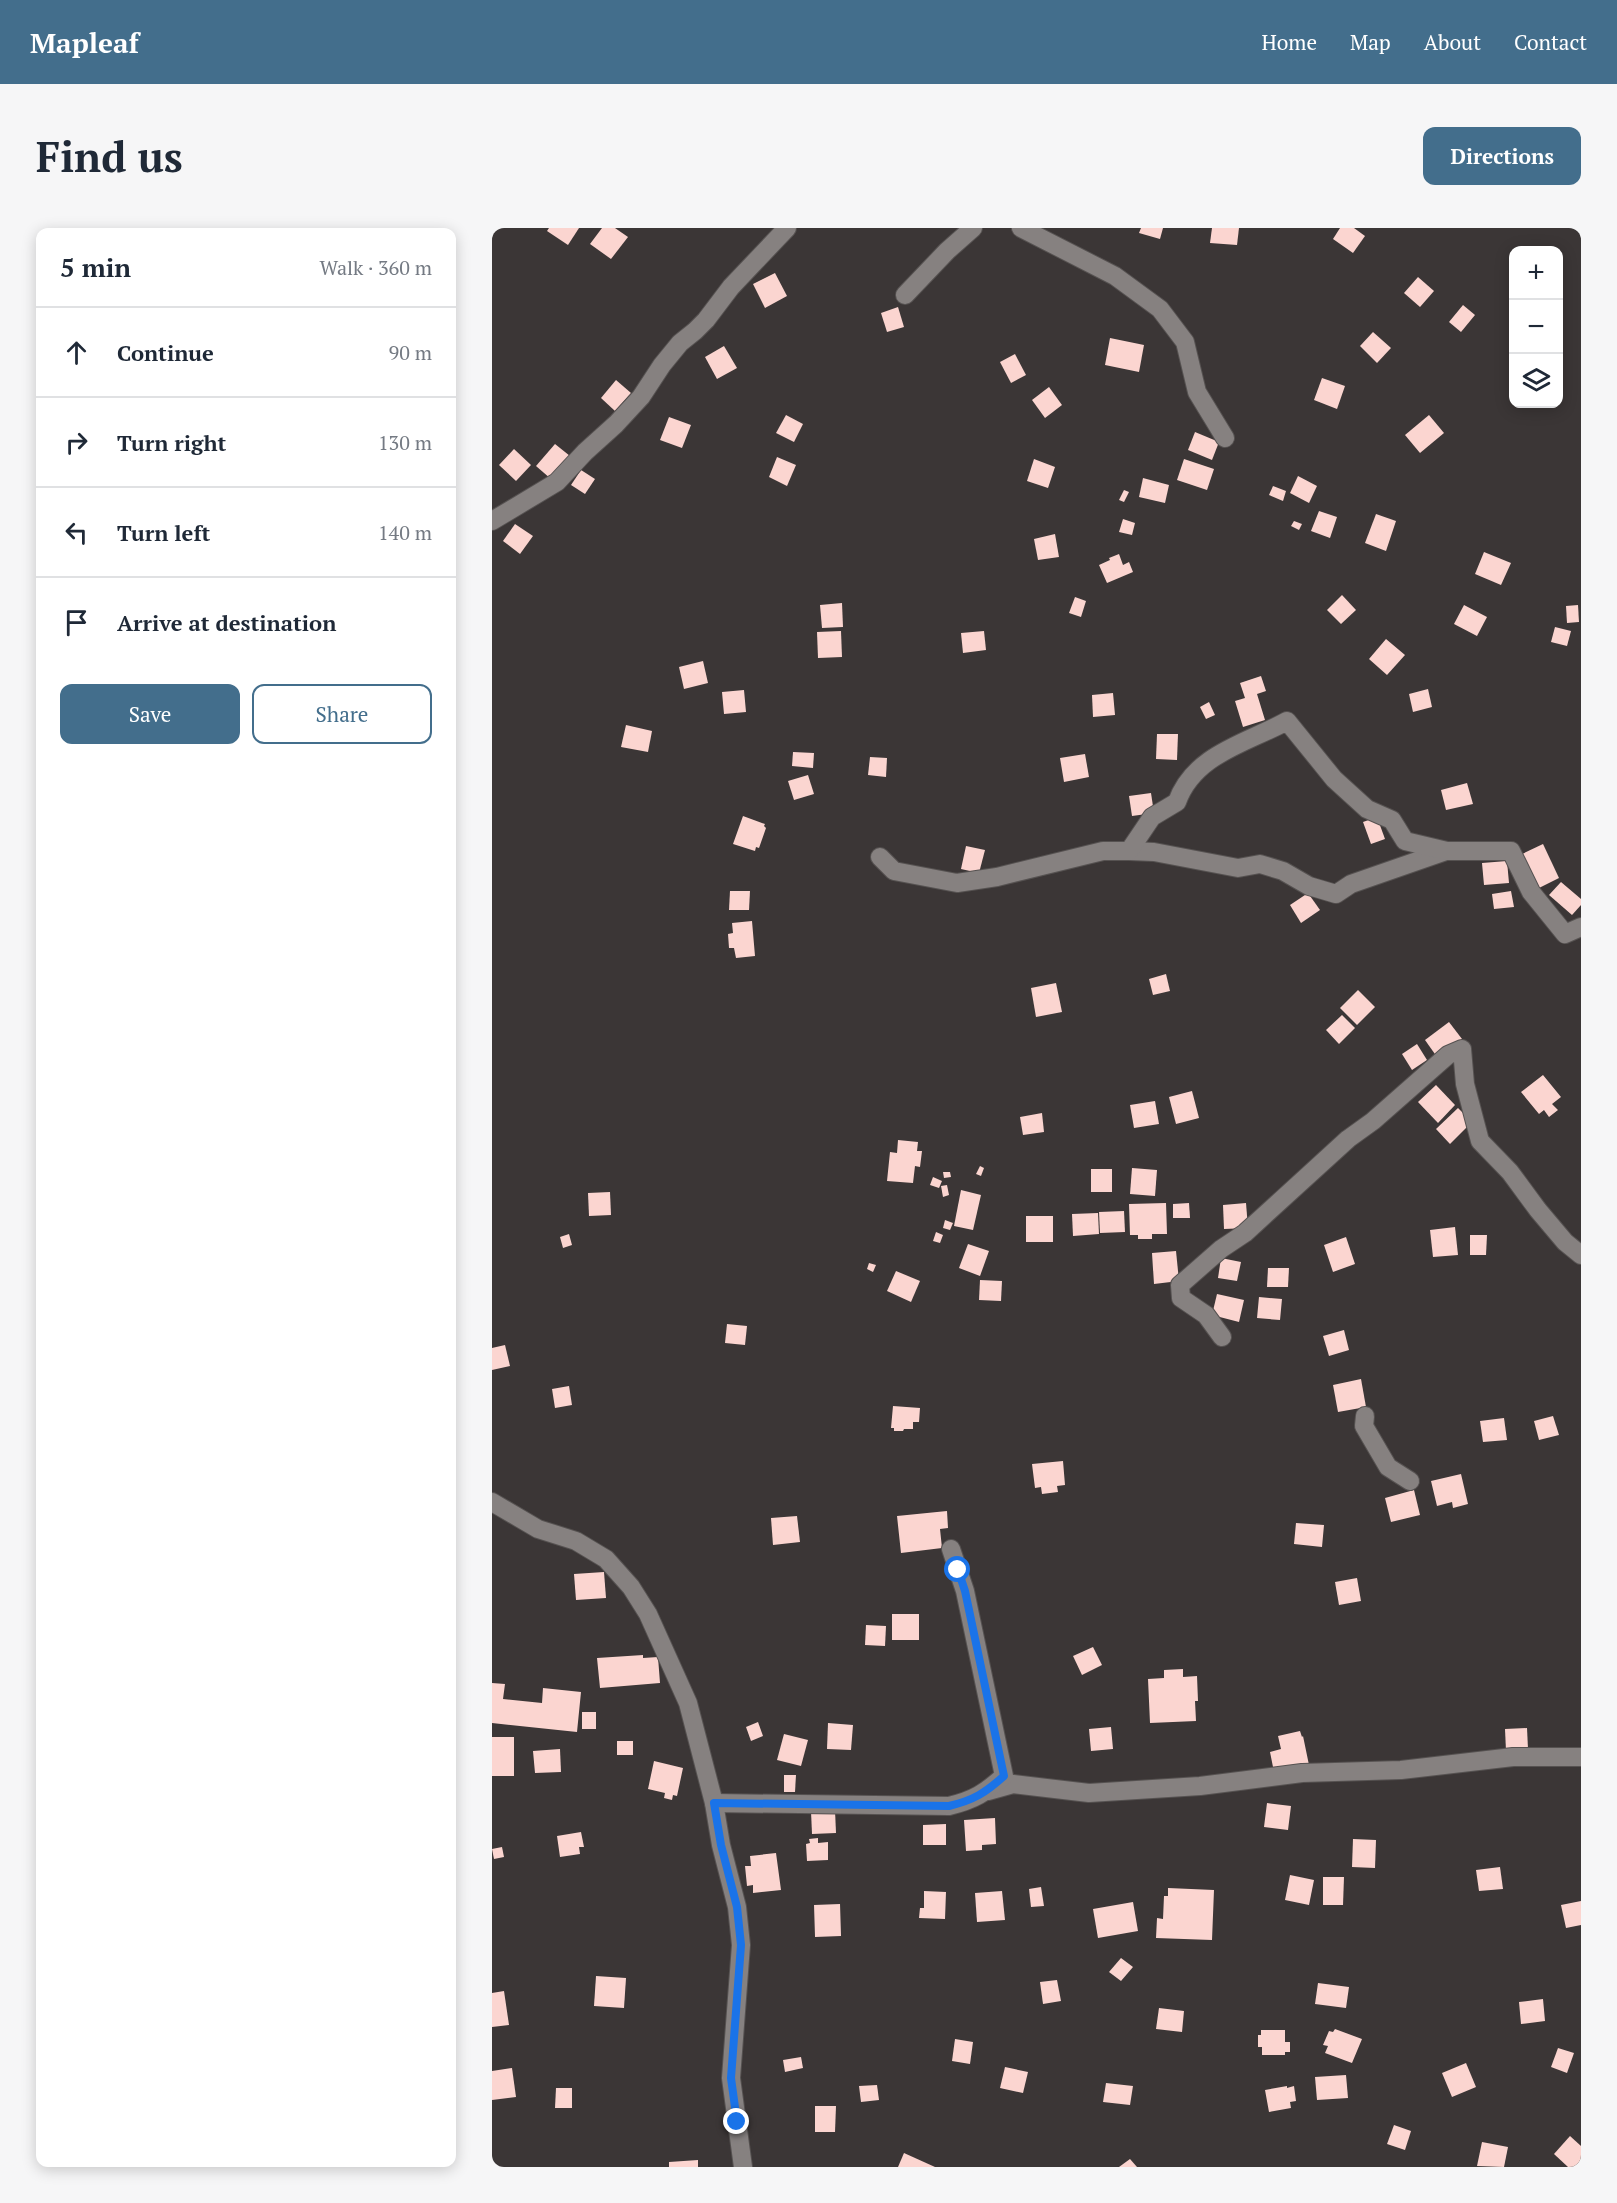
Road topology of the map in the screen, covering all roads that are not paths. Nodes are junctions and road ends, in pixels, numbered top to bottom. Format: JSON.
{"nodes":[{"id":1,"x":787,"y":228,"type":"edge"},
{"id":2,"x":973,"y":228,"type":"edge"},
{"id":3,"x":1021,"y":228,"type":"edge"},
{"id":4,"x":905,"y":295,"type":"dead end"},
{"id":5,"x":1226,"y":438,"type":"dead end"},
{"id":6,"x":492,"y":521,"type":"edge"},
{"id":7,"x":1129,"y":850,"type":"junction"},
{"id":8,"x":1447,"y":851,"type":"junction"},
{"id":9,"x":880,"y":857,"type":"dead end"},
{"id":10,"x":1581,"y":927,"type":"edge"},
{"id":11,"x":1581,"y":1255,"type":"edge"},
{"id":12,"x":1222,"y":1337,"type":"dead end"},
{"id":13,"x":1365,"y":1416,"type":"dead end"},
{"id":14,"x":1410,"y":1481,"type":"dead end"},
{"id":15,"x":492,"y":1502,"type":"edge"},
{"id":16,"x":951,"y":1549,"type":"dead end"},
{"id":17,"x":1581,"y":1757,"type":"edge"},
{"id":18,"x":988,"y":1791,"type":"junction"},
{"id":19,"x":714,"y":1803,"type":"junction"},
{"id":20,"x":743,"y":2167,"type":"edge"}],
"edges":[{"from":1,"to":6,"type":"street"},
{"from":2,"to":4,"type":"street"},
{"from":3,"to":5,"type":"street"},
{"from":7,"to":8,"type":"street"},
{"from":7,"to":8,"type":"street"},
{"from":7,"to":9,"type":"street"},
{"from":8,"to":10,"type":"street"},
{"from":11,"to":12,"type":"street"},
{"from":13,"to":14,"type":"street"},
{"from":15,"to":19,"type":"street"},
{"from":16,"to":18,"type":"street"},
{"from":17,"to":18,"type":"street"},
{"from":18,"to":19,"type":"street"},
{"from":19,"to":20,"type":"street"}]}
